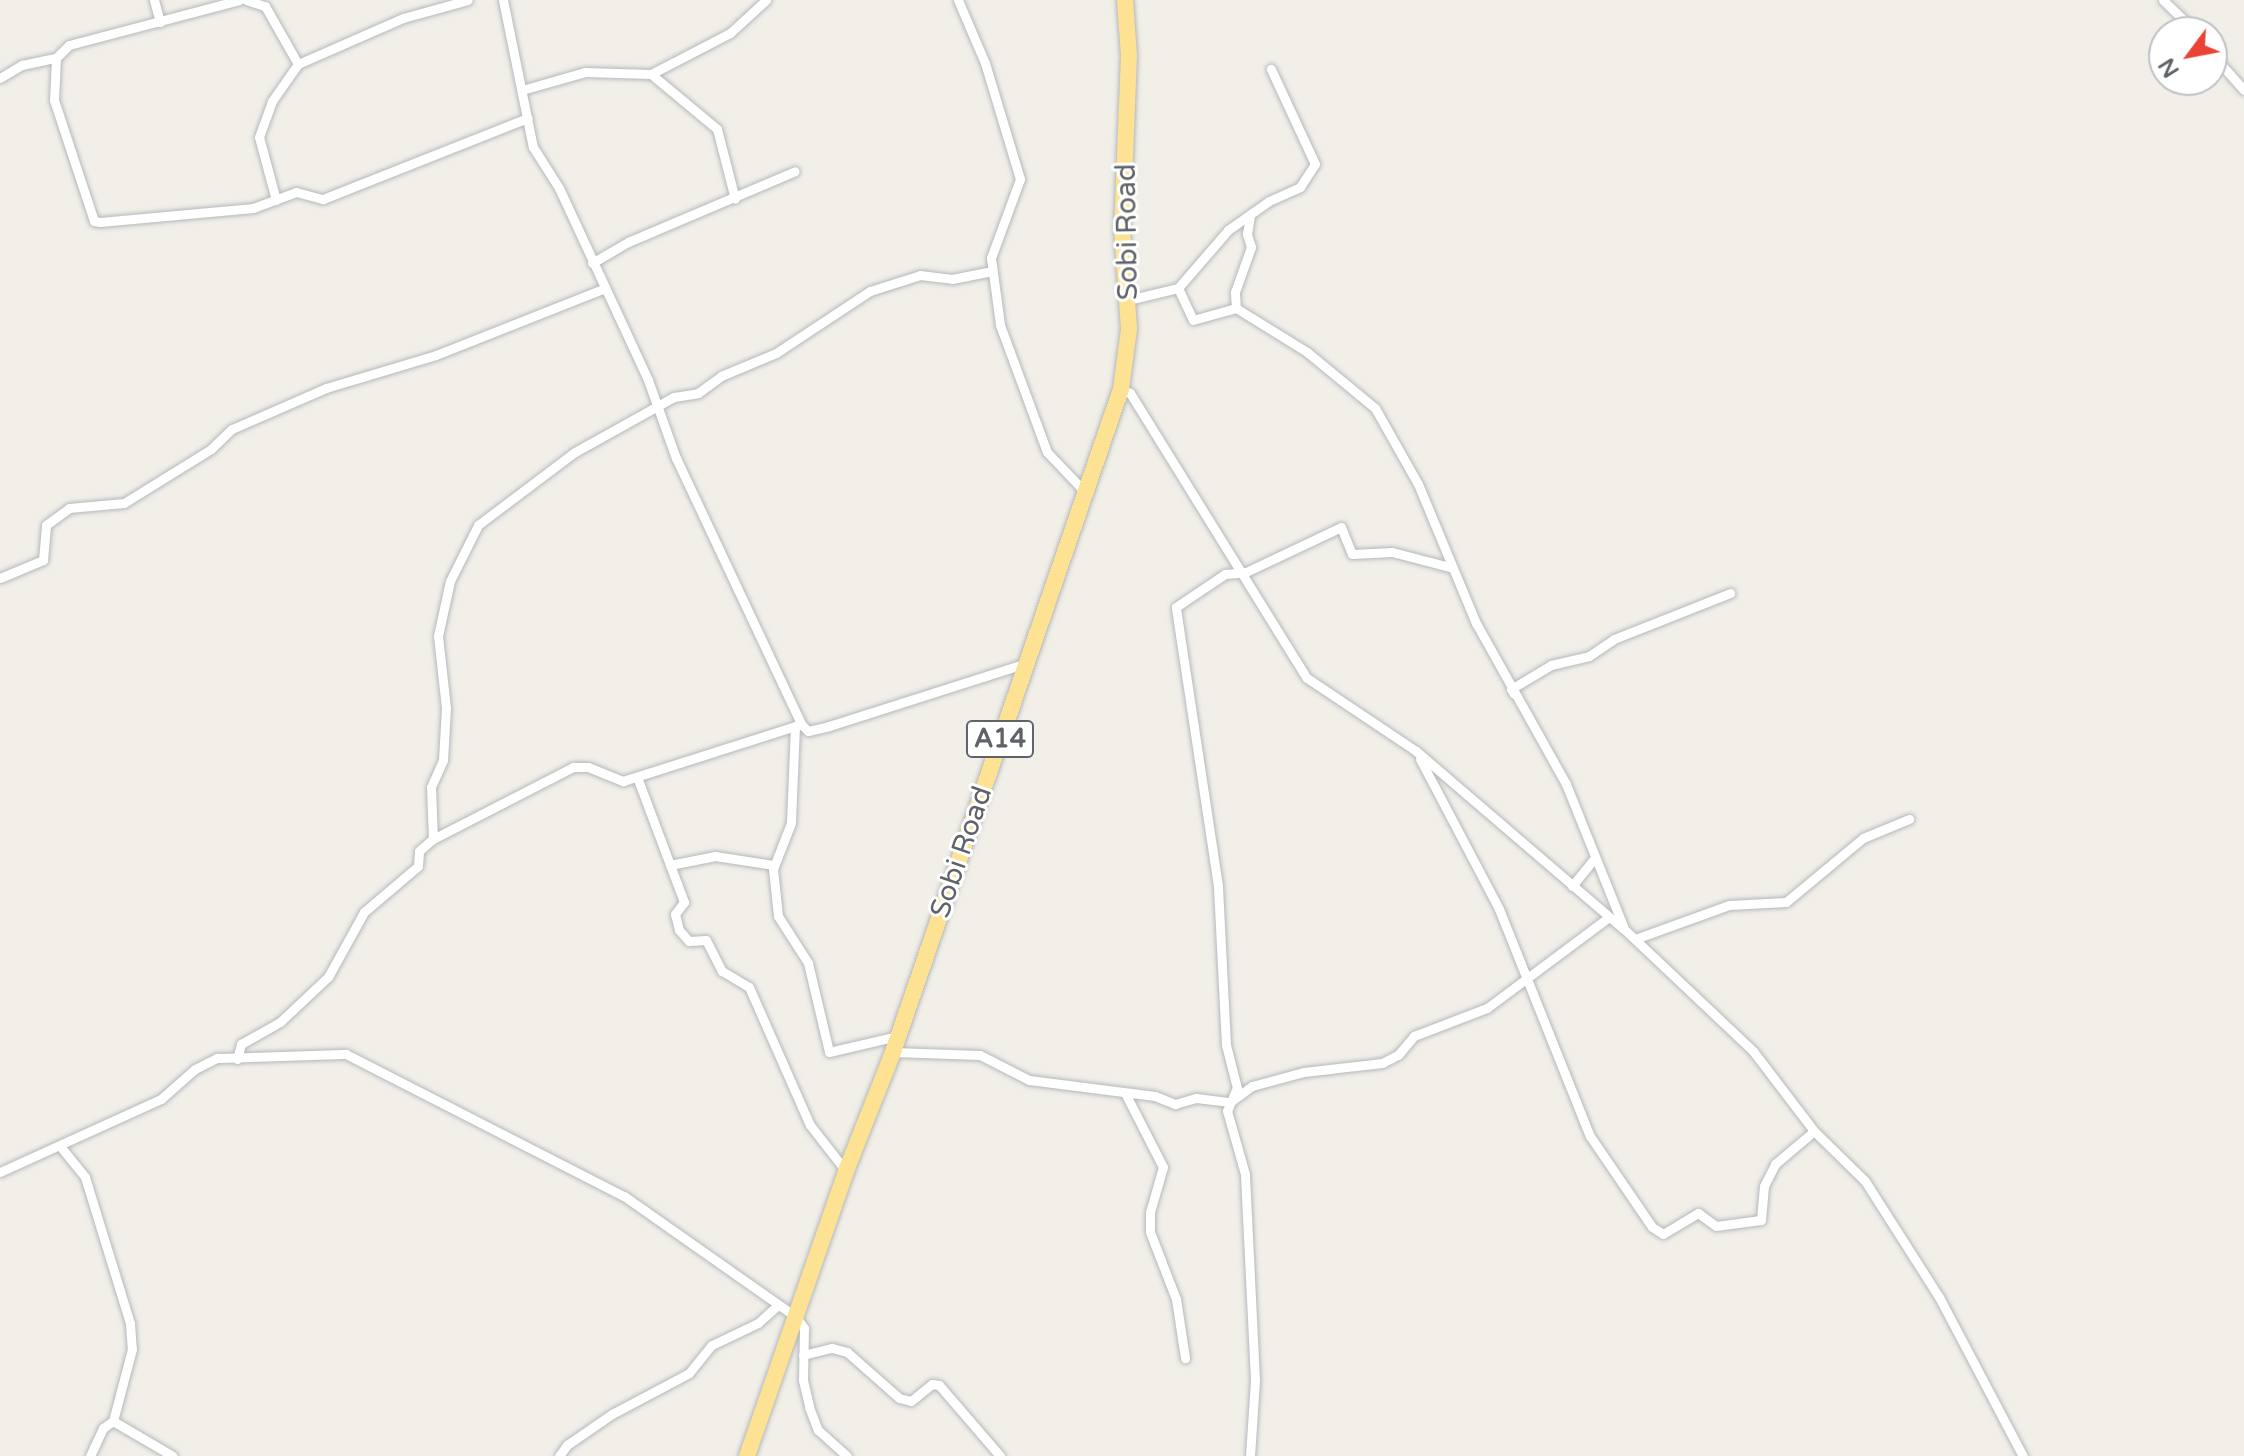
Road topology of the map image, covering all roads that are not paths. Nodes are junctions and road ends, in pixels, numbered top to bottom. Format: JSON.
{"nodes":[{"id":1,"x":154,"y":0,"type":"edge"},
{"id":2,"x":239,"y":0,"type":"edge"},
{"id":3,"x":246,"y":0,"type":"edge"},
{"id":4,"x":468,"y":0,"type":"edge"},
{"id":5,"x":518,"y":0,"type":"edge"},
{"id":6,"x":766,"y":0,"type":"edge"},
{"id":7,"x":958,"y":0,"type":"edge"},
{"id":8,"x":1125,"y":0,"type":"edge"},
{"id":9,"x":2163,"y":0,"type":"edge"},
{"id":10,"x":505,"y":4,"type":"edge"},
{"id":11,"x":2180,"y":16,"type":"edge"},
{"id":12,"x":160,"y":22,"type":"junction"},
{"id":13,"x":56,"y":58,"type":"junction"},
{"id":14,"x":298,"y":64,"type":"junction"},
{"id":15,"x":1271,"y":69,"type":"dead end"},
{"id":16,"x":2228,"y":72,"type":"edge"},
{"id":17,"x":651,"y":74,"type":"junction"},
{"id":18,"x":0,"y":78,"type":"edge"},
{"id":19,"x":522,"y":90,"type":"junction"},
{"id":20,"x":2244,"y":90,"type":"edge"},
{"id":21,"x":528,"y":118,"type":"junction"},
{"id":22,"x":795,"y":171,"type":"dead end"},
{"id":23,"x":735,"y":199,"type":"junction"},
{"id":24,"x":276,"y":200,"type":"junction"},
{"id":25,"x":1250,"y":215,"type":"junction"},
{"id":26,"x":592,"y":263,"type":"junction"},
{"id":27,"x":992,"y":271,"type":"junction"},
{"id":28,"x":1178,"y":288,"type":"junction"},
{"id":29,"x":603,"y":289,"type":"junction"},
{"id":30,"x":1128,"y":300,"type":"junction"},
{"id":31,"x":1236,"y":308,"type":"junction"},
{"id":32,"x":1121,"y":389,"type":"junction"},
{"id":33,"x":659,"y":408,"type":"junction"},
{"id":34,"x":1086,"y":493,"type":"junction"},
{"id":35,"x":1450,"y":567,"type":"junction"},
{"id":36,"x":1240,"y":571,"type":"junction"},
{"id":37,"x":0,"y":578,"type":"edge"},
{"id":38,"x":1730,"y":593,"type":"dead end"},
{"id":39,"x":1029,"y":662,"type":"junction"},
{"id":40,"x":1511,"y":689,"type":"junction"},
{"id":41,"x":798,"y":725,"type":"junction"},
{"id":42,"x":1416,"y":751,"type":"junction"},
{"id":43,"x":637,"y":777,"type":"junction"},
{"id":44,"x":1909,"y":819,"type":"dead end"},
{"id":45,"x":433,"y":839,"type":"junction"},
{"id":46,"x":1593,"y":860,"type":"junction"},
{"id":47,"x":670,"y":865,"type":"junction"},
{"id":48,"x":774,"y":865,"type":"junction"},
{"id":49,"x":1572,"y":886,"type":"junction"},
{"id":50,"x":1609,"y":917,"type":"junction"},
{"id":51,"x":1624,"y":929,"type":"junction"},
{"id":52,"x":1635,"y":939,"type":"junction"},
{"id":53,"x":1525,"y":983,"type":"junction"},
{"id":54,"x":895,"y":1044,"type":"junction"},
{"id":55,"x":237,"y":1059,"type":"junction"},
{"id":56,"x":1125,"y":1093,"type":"junction"},
{"id":57,"x":1230,"y":1102,"type":"junction"},
{"id":58,"x":1814,"y":1131,"type":"junction"},
{"id":59,"x":60,"y":1146,"type":"junction"},
{"id":60,"x":846,"y":1171,"type":"junction"},
{"id":61,"x":0,"y":1172,"type":"edge"},
{"id":62,"x":778,"y":1305,"type":"junction"},
{"id":63,"x":796,"y":1317,"type":"junction"},
{"id":64,"x":803,"y":1355,"type":"junction"},
{"id":65,"x":1185,"y":1358,"type":"dead end"},
{"id":66,"x":113,"y":1421,"type":"junction"},
{"id":67,"x":90,"y":1456,"type":"edge"},
{"id":68,"x":173,"y":1456,"type":"edge"},
{"id":69,"x":559,"y":1456,"type":"edge"},
{"id":70,"x":747,"y":1456,"type":"edge"},
{"id":71,"x":847,"y":1456,"type":"edge"},
{"id":72,"x":1000,"y":1456,"type":"edge"},
{"id":73,"x":1250,"y":1456,"type":"edge"},
{"id":74,"x":2023,"y":1456,"type":"edge"}],
"edges":[{"from":1,"to":12,"type":"street"},
{"from":2,"to":12,"type":"street"},
{"from":3,"to":14,"type":"street"},
{"from":4,"to":14,"type":"street"},
{"from":5,"to":10,"type":"street"},
{"from":6,"to":17,"type":"street"},
{"from":7,"to":27,"type":"street"},
{"from":8,"to":30,"type":"highway","name":"Sobi Road","number":"A14"},
{"from":9,"to":11,"type":"street"},
{"from":10,"to":19,"type":"street"},
{"from":12,"to":13,"type":"street"},
{"from":13,"to":18,"type":"street"},
{"from":13,"to":24,"type":"street"},
{"from":14,"to":24,"type":"street"},
{"from":15,"to":25,"type":"street"},
{"from":16,"to":20,"type":"street"},
{"from":17,"to":19,"type":"street"},
{"from":17,"to":23,"type":"street"},
{"from":19,"to":21,"type":"street"},
{"from":21,"to":24,"type":"street"},
{"from":21,"to":26,"type":"street"},
{"from":22,"to":23,"type":"street"},
{"from":23,"to":26,"type":"street"},
{"from":25,"to":28,"type":"street"},
{"from":25,"to":31,"type":"street"},
{"from":26,"to":29,"type":"street"},
{"from":27,"to":33,"type":"street"},
{"from":27,"to":34,"type":"street"},
{"from":28,"to":30,"type":"street"},
{"from":28,"to":31,"type":"street"},
{"from":29,"to":33,"type":"street"},
{"from":29,"to":37,"type":"street"},
{"from":30,"to":32,"type":"highway","name":"Sobi Road","number":"A14"},
{"from":31,"to":35,"type":"street"},
{"from":32,"to":34,"type":"highway","name":"Sobi Road","number":"A14"},
{"from":32,"to":36,"type":"street"},
{"from":33,"to":41,"type":"street"},
{"from":33,"to":45,"type":"street"},
{"from":34,"to":39,"type":"highway","name":"Sobi Road","number":"A14"},
{"from":35,"to":36,"type":"street"},
{"from":35,"to":40,"type":"street"},
{"from":36,"to":42,"type":"street"},
{"from":36,"to":57,"type":"street"},
{"from":38,"to":40,"type":"street"},
{"from":39,"to":41,"type":"street"},
{"from":39,"to":54,"type":"highway","name":"Sobi Road","number":"A14"},
{"from":40,"to":46,"type":"street"},
{"from":41,"to":43,"type":"street"},
{"from":41,"to":48,"type":"street"},
{"from":42,"to":49,"type":"street"},
{"from":42,"to":53,"type":"street"},
{"from":43,"to":45,"type":"street"},
{"from":43,"to":47,"type":"street"},
{"from":44,"to":52,"type":"street"},
{"from":45,"to":55,"type":"street"},
{"from":46,"to":49,"type":"street"},
{"from":46,"to":51,"type":"street"},
{"from":47,"to":48,"type":"street"},
{"from":47,"to":60,"type":"street"},
{"from":48,"to":54,"type":"street"},
{"from":49,"to":50,"type":"street"},
{"from":50,"to":51,"type":"street"},
{"from":50,"to":53,"type":"street"},
{"from":51,"to":52,"type":"street"},
{"from":52,"to":58,"type":"street"},
{"from":53,"to":57,"type":"street"},
{"from":53,"to":58,"type":"street"},
{"from":54,"to":56,"type":"street"},
{"from":54,"to":60,"type":"highway","name":"Sobi Road","number":"A14"},
{"from":55,"to":59,"type":"street"},
{"from":55,"to":62,"type":"street"},
{"from":56,"to":57,"type":"street"},
{"from":56,"to":65,"type":"street"},
{"from":57,"to":73,"type":"street"},
{"from":58,"to":74,"type":"street"},
{"from":59,"to":61,"type":"street"},
{"from":59,"to":66,"type":"street"},
{"from":60,"to":63,"type":"highway","name":"Sobi Road","number":"A14"},
{"from":62,"to":63,"type":"street"},
{"from":62,"to":69,"type":"street"},
{"from":63,"to":64,"type":"street"},
{"from":63,"to":70,"type":"highway","name":"Sobi Road","number":"A14"},
{"from":64,"to":71,"type":"street"},
{"from":64,"to":72,"type":"street"},
{"from":66,"to":67,"type":"street"},
{"from":66,"to":68,"type":"street"}]}
